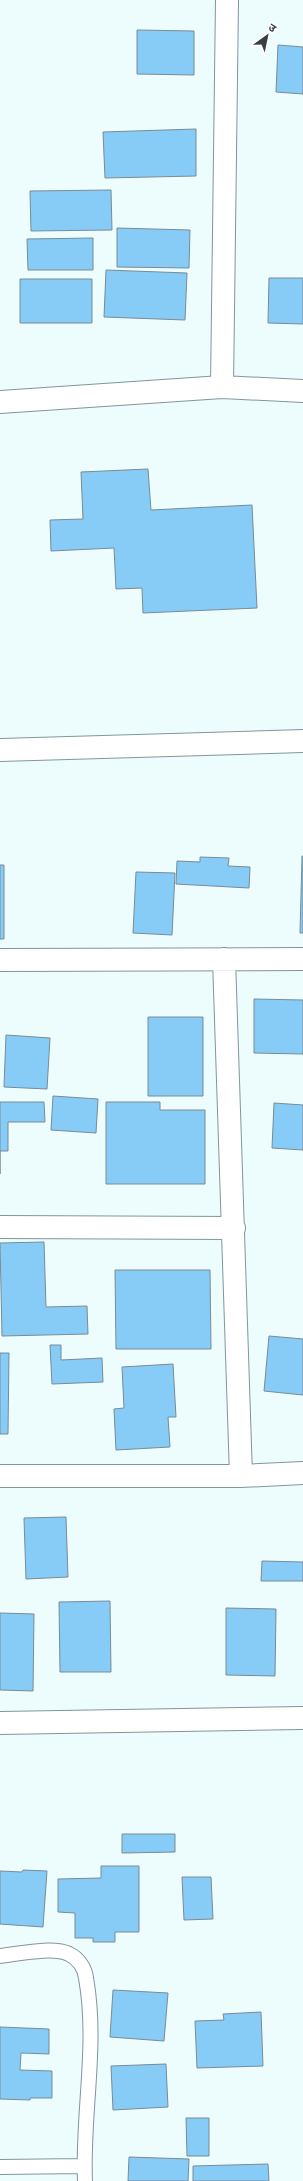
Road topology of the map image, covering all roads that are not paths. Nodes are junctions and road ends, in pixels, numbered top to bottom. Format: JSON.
{"nodes":[{"id":1,"x":227,"y":0,"type":"edge"},
{"id":2,"x":222,"y":387,"type":"junction"},
{"id":3,"x":303,"y":391,"type":"edge"},
{"id":4,"x":0,"y":402,"type":"edge"},
{"id":5,"x":303,"y":741,"type":"edge"},
{"id":6,"x":0,"y":750,"type":"edge"},
{"id":7,"x":224,"y":959,"type":"junction"},
{"id":8,"x":303,"y":959,"type":"edge"},
{"id":9,"x":0,"y":960,"type":"edge"},
{"id":10,"x":0,"y":1227,"type":"edge"},
{"id":11,"x":234,"y":1228,"type":"junction"},
{"id":12,"x":303,"y":1473,"type":"edge"},
{"id":13,"x":0,"y":1476,"type":"edge"},
{"id":14,"x":241,"y":1476,"type":"junction"},
{"id":15,"x":303,"y":1718,"type":"edge"},
{"id":16,"x":0,"y":1723,"type":"edge"},
{"id":17,"x":0,"y":1956,"type":"edge"},
{"id":18,"x":84,"y":2166,"type":"junction"},
{"id":19,"x":0,"y":2167,"type":"edge"},
{"id":20,"x":85,"y":2181,"type":"edge"}],
"edges":[{"from":1,"to":2,"type":"street"},
{"from":2,"to":3,"type":"street"},
{"from":2,"to":4,"type":"street"},
{"from":5,"to":6,"type":"street"},
{"from":7,"to":8,"type":"street"},
{"from":7,"to":9,"type":"street"},
{"from":7,"to":11,"type":"street"},
{"from":10,"to":11,"type":"street"},
{"from":11,"to":14,"type":"street"},
{"from":12,"to":14,"type":"street"},
{"from":13,"to":14,"type":"street"},
{"from":15,"to":16,"type":"street"},
{"from":17,"to":18,"type":"lane"},
{"from":18,"to":19,"type":"lane"},
{"from":18,"to":20,"type":"lane"}]}
